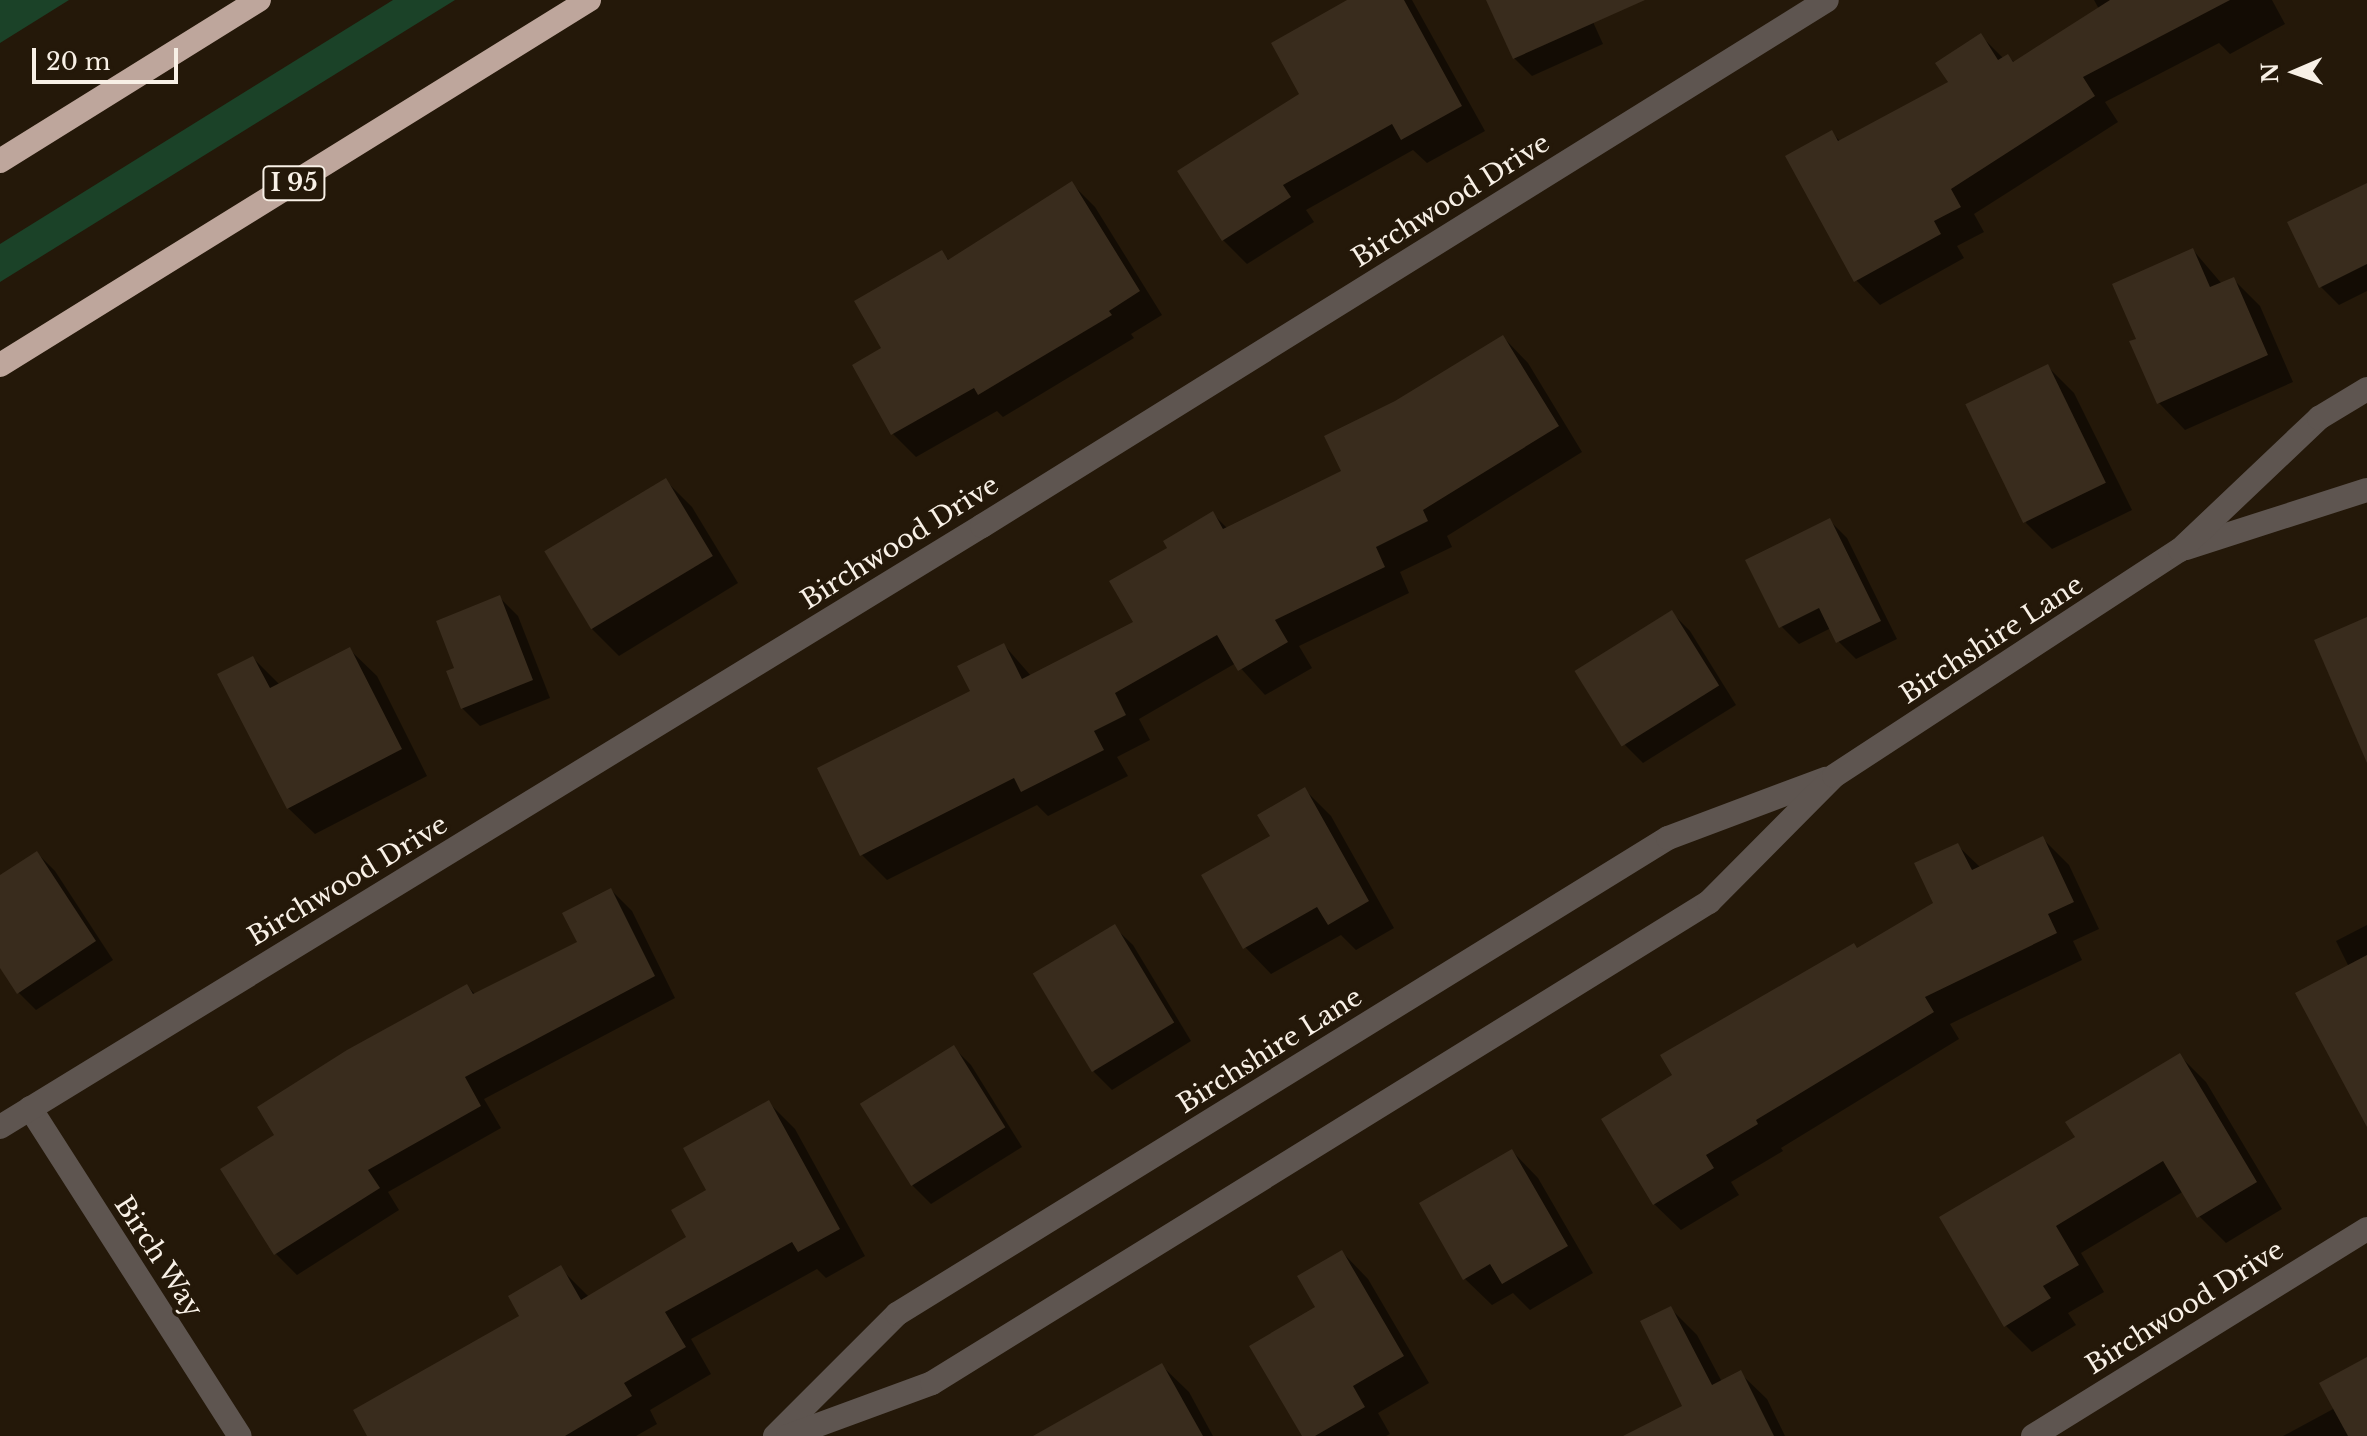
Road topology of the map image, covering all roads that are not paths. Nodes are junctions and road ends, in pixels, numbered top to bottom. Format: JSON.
{"nodes":[{"id":1,"x":259,"y":0,"type":"edge"},
{"id":2,"x":589,"y":0,"type":"edge"},
{"id":3,"x":1827,"y":0,"type":"edge"},
{"id":4,"x":0,"y":161,"type":"edge"},
{"id":5,"x":0,"y":365,"type":"edge"},
{"id":6,"x":2367,"y":389,"type":"edge"},
{"id":7,"x":2367,"y":490,"type":"edge"},
{"id":8,"x":2180,"y":550,"type":"junction"},
{"id":9,"x":1834,"y":776,"type":"junction"},
{"id":10,"x":30,"y":1108,"type":"junction"},
{"id":11,"x":0,"y":1127,"type":"edge"},
{"id":12,"x":2367,"y":1229,"type":"edge"},
{"id":13,"x":240,"y":1436,"type":"edge"},
{"id":14,"x":775,"y":1436,"type":"edge"},
{"id":15,"x":788,"y":1436,"type":"edge"},
{"id":16,"x":2033,"y":1436,"type":"edge"}],
"edges":[{"from":1,"to":4,"type":"highway"},
{"from":2,"to":5,"type":"highway","number":"I 95"},
{"from":3,"to":10,"type":"street","name":"Birchwood Drive"},
{"from":6,"to":8,"type":"street","name":"Birchshire Lane"},
{"from":7,"to":8,"type":"street","name":"Birchshire Lane"},
{"from":8,"to":9,"type":"street","name":"Birchshire Lane"},
{"from":9,"to":14,"type":"street","name":"Birchshire Lane"},
{"from":9,"to":15,"type":"street","name":"Birchshire Lane"},
{"from":10,"to":11,"type":"street","name":"Birchwood Drive"},
{"from":10,"to":13,"type":"street","name":"Birch Way"},
{"from":12,"to":16,"type":"street","name":"Birchwood Drive"}]}
